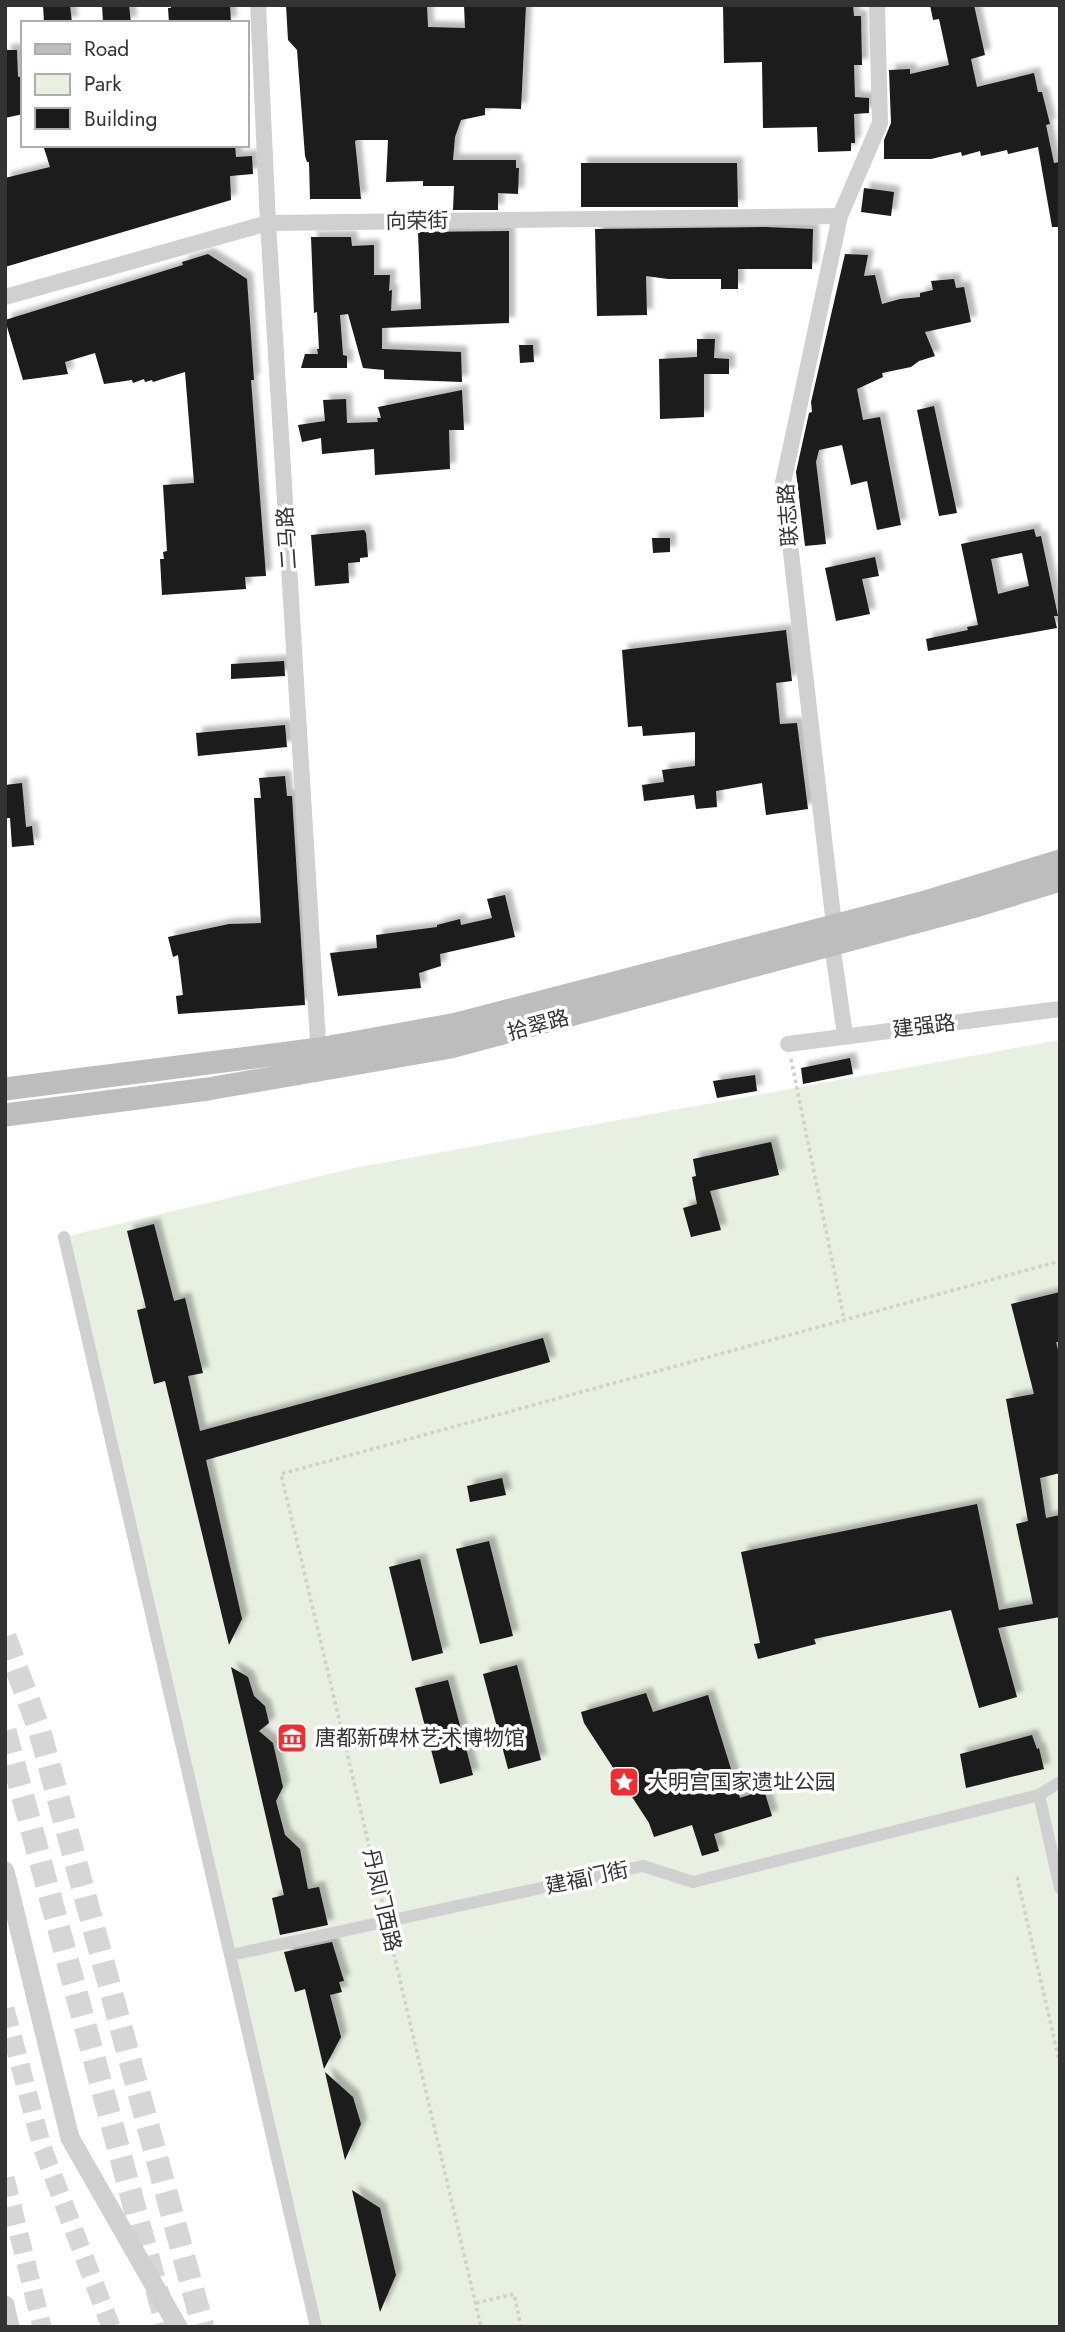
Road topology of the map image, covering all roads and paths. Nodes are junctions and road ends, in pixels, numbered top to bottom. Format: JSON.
{"nodes":[{"id":1,"x":258,"y":5,"type":"edge"},
{"id":2,"x":877,"y":5,"type":"edge"},
{"id":3,"x":840,"y":216,"type":"junction"},
{"id":4,"x":268,"y":223,"type":"junction"},
{"id":5,"x":5,"y":297,"type":"edge"},
{"id":6,"x":1060,"y":861,"type":"edge"},
{"id":7,"x":1060,"y":880,"type":"edge"},
{"id":8,"x":833,"y":935,"type":"junction"},
{"id":9,"x":1060,"y":1009,"type":"edge"},
{"id":10,"x":845,"y":1035,"type":"junction"},
{"id":11,"x":788,"y":1044,"type":"joint"},
{"id":12,"x":319,"y":1060,"type":"junction"},
{"id":13,"x":5,"y":1089,"type":"edge"},
{"id":14,"x":5,"y":1115,"type":"edge"},
{"id":15,"x":64,"y":1237,"type":"dead end"},
{"id":16,"x":1060,"y":1261,"type":"edge"},
{"id":17,"x":845,"y":1320,"type":"junction"},
{"id":18,"x":1060,"y":1782,"type":"edge"},
{"id":19,"x":1039,"y":1796,"type":"junction"},
{"id":20,"x":5,"y":1871,"type":"edge"},
{"id":21,"x":1017,"y":1877,"type":"dead end"},
{"id":22,"x":1060,"y":1888,"type":"edge"},
{"id":23,"x":386,"y":1920,"type":"junction"},
{"id":24,"x":231,"y":1955,"type":"junction"},
{"id":25,"x":1060,"y":2064,"type":"edge"},
{"id":26,"x":475,"y":2303,"type":"junction"},
{"id":27,"x":5,"y":2305,"type":"edge"},
{"id":28,"x":10,"y":2327,"type":"edge"},
{"id":29,"x":178,"y":2327,"type":"edge"},
{"id":30,"x":316,"y":2327,"type":"edge"},
{"id":31,"x":481,"y":2327,"type":"edge"},
{"id":32,"x":521,"y":2327,"type":"edge"}],
"edges":[{"from":1,"to":4,"type":"street","name":"二马路"},
{"from":2,"to":3,"type":"street","name":"联志路"},
{"from":3,"to":4,"type":"street","name":"向荣街"},
{"from":3,"to":8,"type":"street","name":"联志路"},
{"from":4,"to":5,"type":"street","name":"向荣街"},
{"from":4,"to":12,"type":"street","name":"二马路"},
{"from":6,"to":8,"type":"main road","name":"拾翠路"},
{"from":7,"to":8,"type":"main road","name":"拾翠路"},
{"from":8,"to":10,"type":"street","name":"联志路"},
{"from":8,"to":12,"type":"main road","name":"拾翠路"},
{"from":9,"to":10,"type":"street","name":"建强路"},
{"from":10,"to":11,"type":"street","name":"建强路"},
{"from":11,"to":17,"type":"path"},
{"from":12,"to":13,"type":"main road","name":"拾翠路"},
{"from":12,"to":14,"type":"main road","name":"拾翠路"},
{"from":15,"to":24,"type":"street"},
{"from":16,"to":17,"type":"path"},
{"from":17,"to":23,"type":"path","name":"丹凤门西路"},
{"from":18,"to":19,"type":"street","name":"建福门街"},
{"from":19,"to":22,"type":"street"},
{"from":19,"to":23,"type":"street","name":"建福门街"},
{"from":20,"to":29,"type":"street"},
{"from":21,"to":25,"type":"path"},
{"from":23,"to":24,"type":"street","name":"建福门街"},
{"from":23,"to":26,"type":"path","name":"丹凤门西路"},
{"from":24,"to":30,"type":"street"},
{"from":26,"to":31,"type":"path","name":"丹凤门西路"},
{"from":26,"to":32,"type":"path"},
{"from":27,"to":28,"type":"street"}]}
